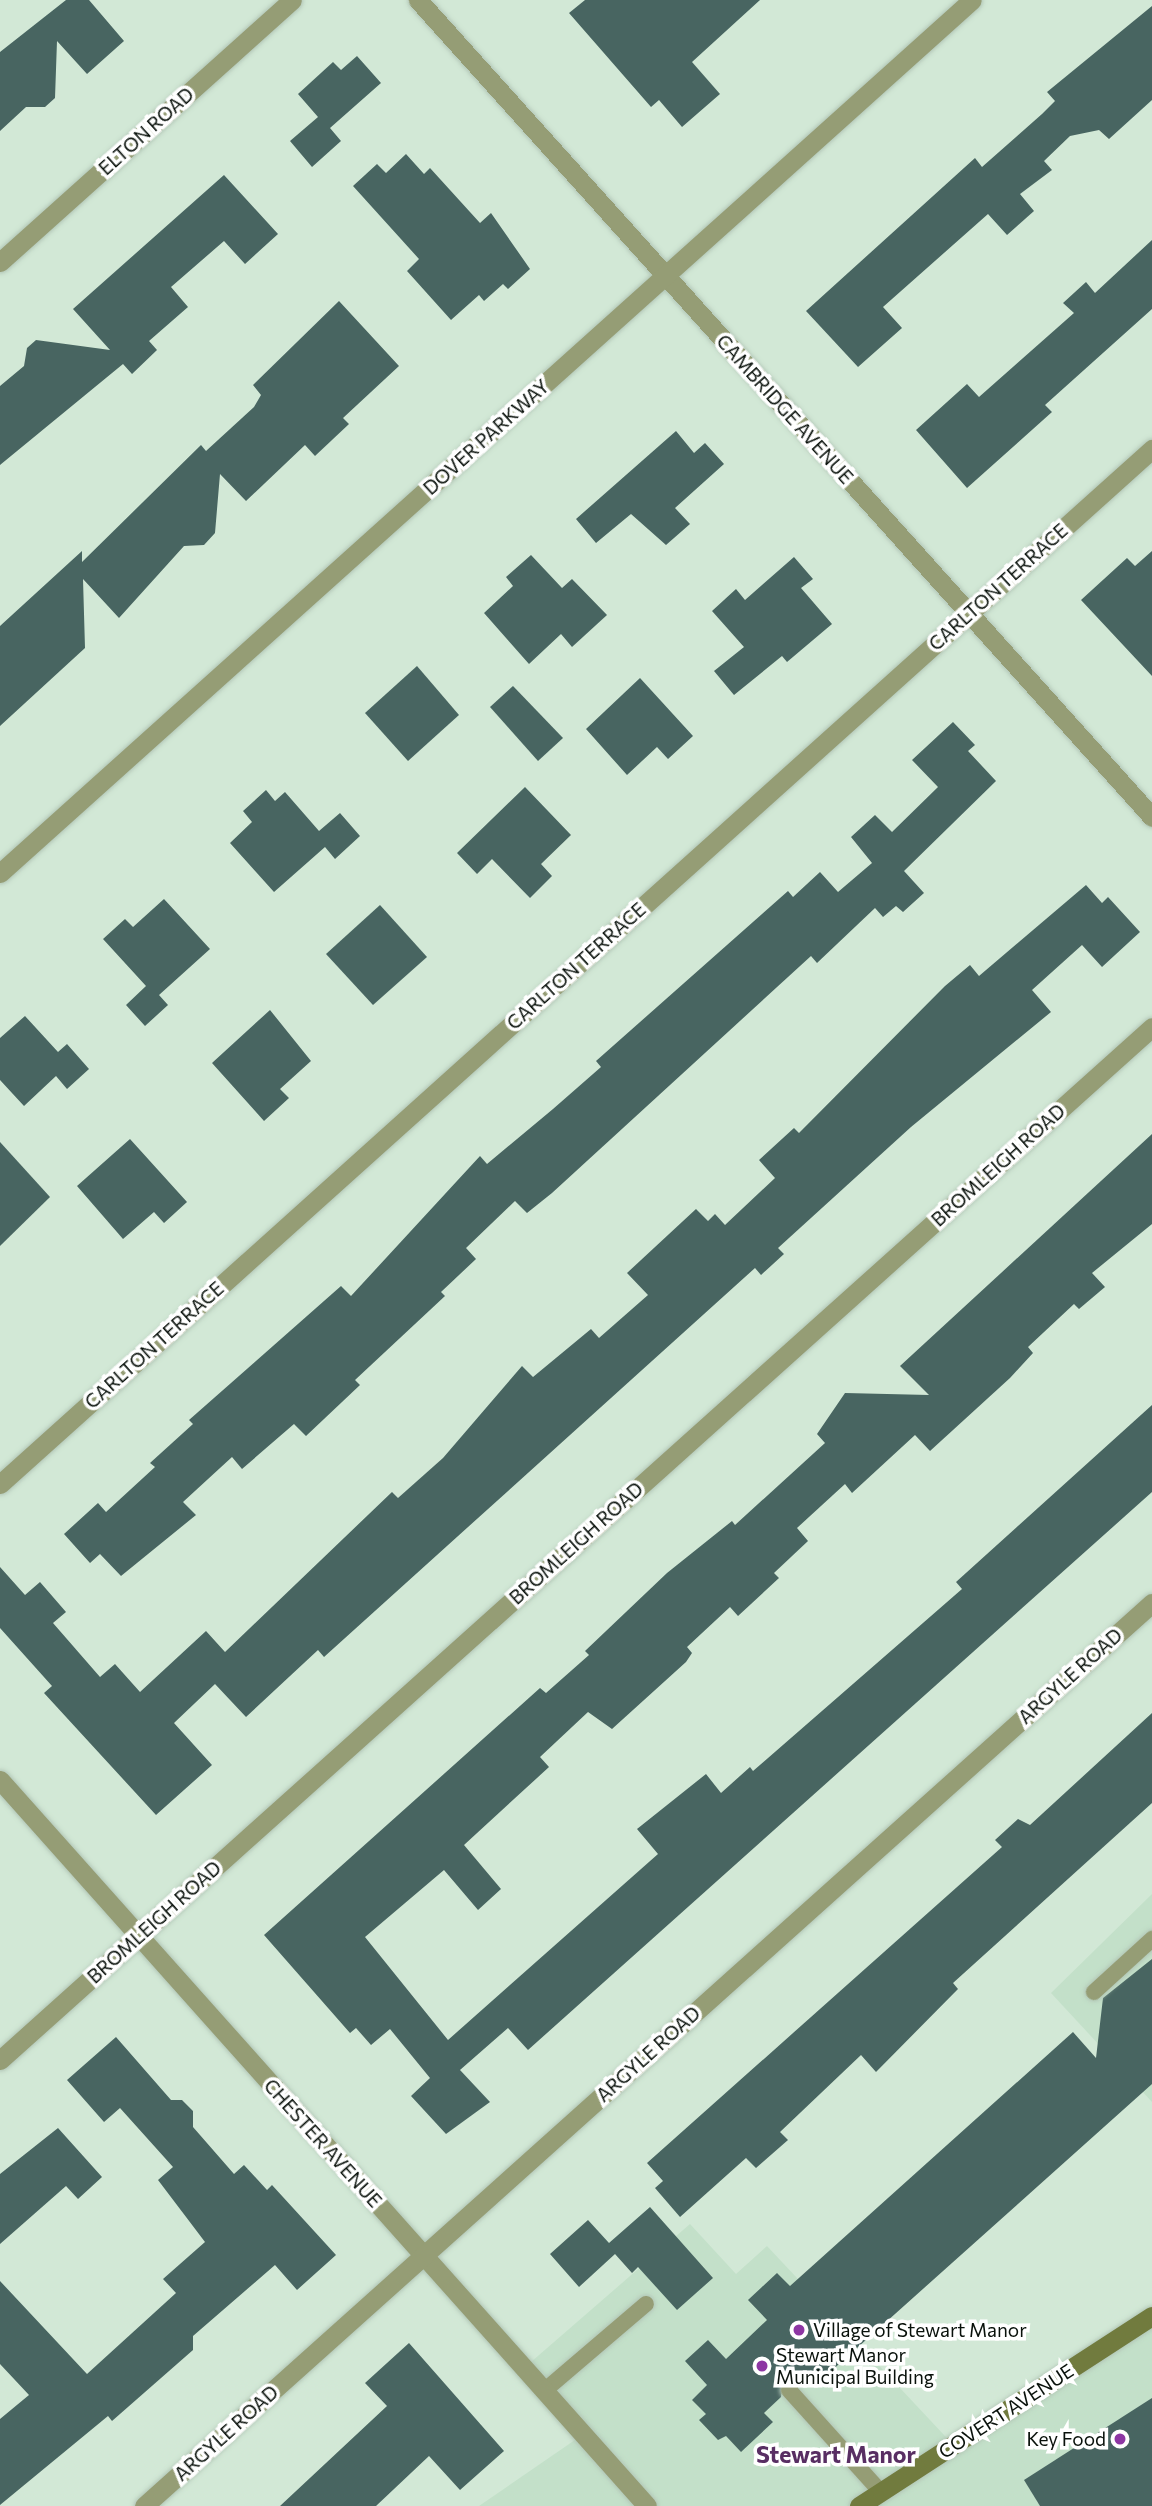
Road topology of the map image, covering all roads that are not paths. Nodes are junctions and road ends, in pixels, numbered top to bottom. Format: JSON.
{"nodes":[{"id":1,"x":292,"y":0,"type":"edge"},
{"id":2,"x":418,"y":0,"type":"edge"},
{"id":3,"x":972,"y":0,"type":"edge"},
{"id":4,"x":0,"y":262,"type":"edge"},
{"id":5,"x":666,"y":276,"type":"junction"},
{"id":6,"x":1152,"y":449,"type":"edge"},
{"id":7,"x":969,"y":614,"type":"junction"},
{"id":8,"x":1152,"y":817,"type":"edge"},
{"id":9,"x":0,"y":873,"type":"edge"},
{"id":10,"x":1152,"y":1027,"type":"edge"},
{"id":11,"x":0,"y":1484,"type":"edge"},
{"id":12,"x":1152,"y":1603,"type":"edge"},
{"id":13,"x":0,"y":1780,"type":"edge"},
{"id":14,"x":138,"y":1935,"type":"junction"},
{"id":15,"x":1152,"y":1939,"type":"edge"},
{"id":16,"x":1094,"y":1992,"type":"dead end"},
{"id":17,"x":0,"y":2060,"type":"edge"},
{"id":18,"x":424,"y":2255,"type":"junction"},
{"id":19,"x":646,"y":2304,"type":"dead end"},
{"id":20,"x":1152,"y":2316,"type":"edge"},
{"id":21,"x":544,"y":2390,"type":"junction"},
{"id":22,"x":789,"y":2390,"type":"dead end"},
{"id":23,"x":881,"y":2492,"type":"junction"},
{"id":24,"x":144,"y":2506,"type":"edge"},
{"id":25,"x":647,"y":2506,"type":"edge"},
{"id":26,"x":859,"y":2506,"type":"edge"}],
"edges":[{"from":1,"to":4,"type":"street","name":"ELTON ROAD"},
{"from":2,"to":5,"type":"street","name":"CAMBRIDGE AVENUE"},
{"from":3,"to":5,"type":"street","name":"DOVER PARKWAY"},
{"from":5,"to":7,"type":"street","name":"CAMBRIDGE AVENUE"},
{"from":5,"to":9,"type":"street","name":"DOVER PARKWAY"},
{"from":6,"to":7,"type":"street","name":"CARLTON TERRACE"},
{"from":7,"to":8,"type":"street","name":"CAMBRIDGE AVENUE"},
{"from":7,"to":11,"type":"street","name":"CARLTON TERRACE"},
{"from":10,"to":14,"type":"street","name":"BROMLEIGH ROAD"},
{"from":12,"to":18,"type":"street","name":"ARGYLE ROAD"},
{"from":13,"to":14,"type":"street","name":"CHESTER AVENUE"},
{"from":14,"to":17,"type":"street","name":"BROMLEIGH ROAD"},
{"from":14,"to":18,"type":"street","name":"CHESTER AVENUE"},
{"from":15,"to":16,"type":"lane"},
{"from":18,"to":21,"type":"street","name":"CHESTER AVENUE"},
{"from":18,"to":24,"type":"street","name":"ARGYLE ROAD"},
{"from":19,"to":21,"type":"lane"},
{"from":20,"to":23,"type":"main road","name":"COVERT AVENUE"},
{"from":21,"to":25,"type":"street","name":"CHESTER AVENUE"},
{"from":22,"to":23,"type":"lane"},
{"from":23,"to":26,"type":"main road","name":"COVERT AVENUE"}]}
